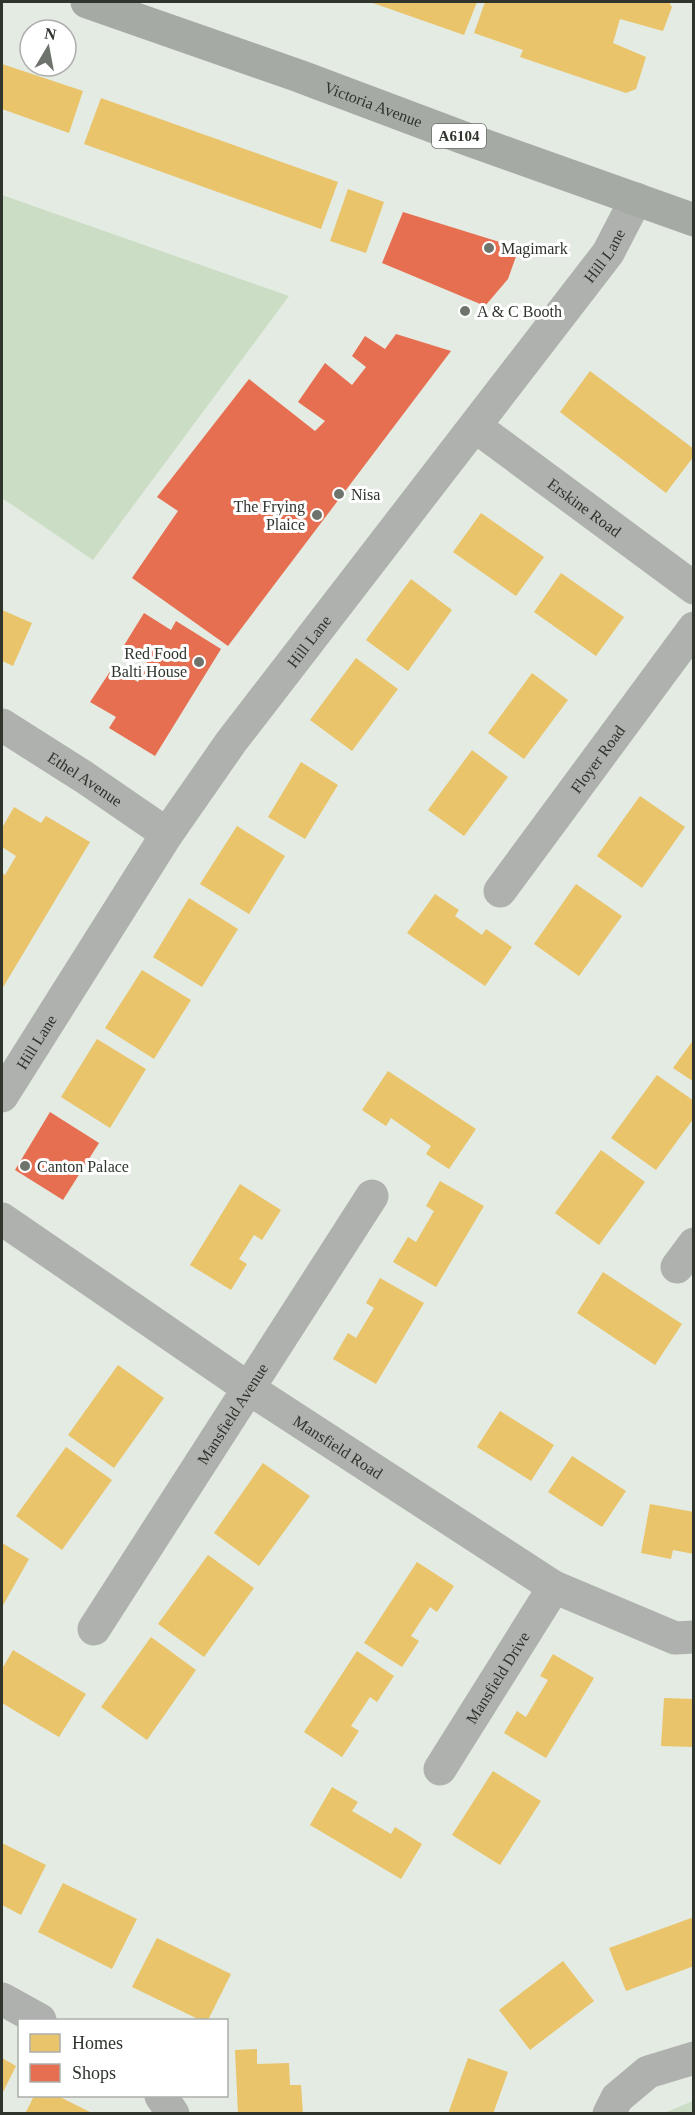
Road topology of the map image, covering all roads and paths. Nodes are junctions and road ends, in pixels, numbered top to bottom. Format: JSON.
{"nodes":[{"id":1,"x":87,"y":2,"type":"edge"},
{"id":2,"x":636,"y":199,"type":"junction"},
{"id":3,"x":693,"y":220,"type":"edge"},
{"id":4,"x":476,"y":427,"type":"junction"},
{"id":5,"x":693,"y":588,"type":"edge"},
{"id":6,"x":693,"y":627,"type":"edge"},
{"id":7,"x":2,"y":725,"type":"edge"},
{"id":8,"x":166,"y":834,"type":"junction"},
{"id":9,"x":500,"y":891,"type":"dead end"},
{"id":10,"x":2,"y":1096,"type":"edge"},
{"id":11,"x":372,"y":1196,"type":"dead end"},
{"id":12,"x":2,"y":1219,"type":"edge"},
{"id":13,"x":248,"y":1388,"type":"junction"},
{"id":14,"x":554,"y":1587,"type":"junction"},
{"id":15,"x":94,"y":1629,"type":"dead end"},
{"id":16,"x":693,"y":1637,"type":"edge"},
{"id":17,"x":440,"y":1769,"type":"dead end"},
{"id":18,"x":2,"y":1999,"type":"edge"},
{"id":19,"x":38,"y":2019,"type":"edge"},
{"id":20,"x":693,"y":2058,"type":"edge"},
{"id":21,"x":162,"y":2097,"type":"edge"},
{"id":22,"x":173,"y":2114,"type":"edge"},
{"id":23,"x":609,"y":2114,"type":"edge"}],
"edges":[{"from":1,"to":2,"type":"main road","name":"Victoria Avenue","number":"A6104"},
{"from":2,"to":3,"type":"main road","name":"Victoria Avenue","number":"A6104"},
{"from":2,"to":4,"type":"street","name":"Hill Lane"},
{"from":4,"to":5,"type":"street","name":"Erskine Road"},
{"from":4,"to":8,"type":"street","name":"Hill Lane"},
{"from":6,"to":9,"type":"street","name":"Floyer Road"},
{"from":7,"to":8,"type":"street","name":"Ethel Avenue"},
{"from":8,"to":10,"type":"street","name":"Hill Lane"},
{"from":11,"to":13,"type":"street","name":"Mansfield Avenue"},
{"from":12,"to":13,"type":"street","name":"Mansfield Road"},
{"from":13,"to":14,"type":"street","name":"Mansfield Road"},
{"from":13,"to":15,"type":"street","name":"Mansfield Avenue"},
{"from":14,"to":16,"type":"street","name":"Mansfield Road"},
{"from":14,"to":17,"type":"street","name":"Mansfield Drive"},
{"from":18,"to":19,"type":"street"},
{"from":20,"to":23,"type":"street"},
{"from":21,"to":22,"type":"street"}]}
